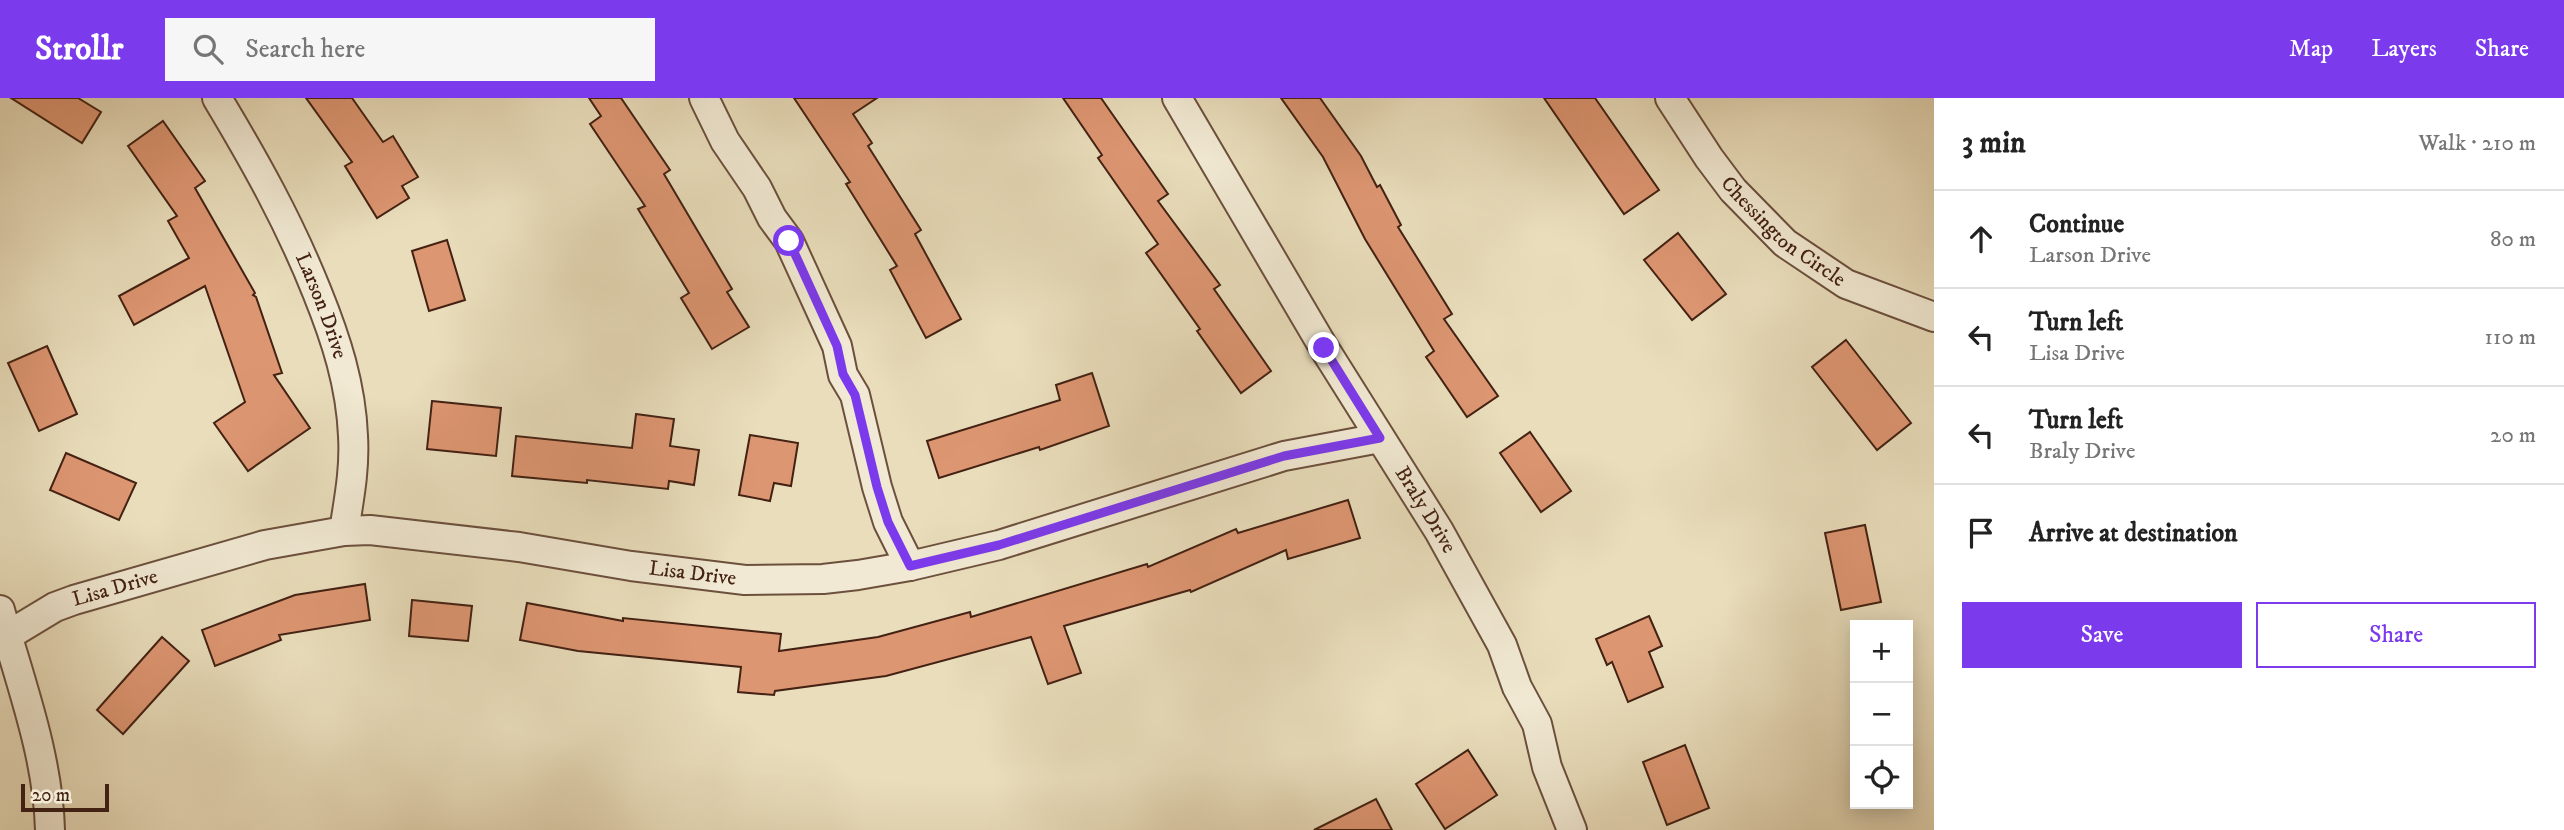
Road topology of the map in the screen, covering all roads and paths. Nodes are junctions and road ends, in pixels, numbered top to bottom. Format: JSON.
{"nodes":[{"id":1,"x":217,"y":98,"type":"edge"},
{"id":2,"x":704,"y":98,"type":"edge"},
{"id":3,"x":1178,"y":98,"type":"edge"},
{"id":4,"x":1670,"y":98,"type":"edge"},
{"id":5,"x":1934,"y":317,"type":"edge"},
{"id":6,"x":1380,"y":438,"type":"junction"},
{"id":7,"x":344,"y":531,"type":"junction"},
{"id":8,"x":910,"y":566,"type":"junction"},
{"id":9,"x":4,"y":623,"type":"edge"},
{"id":10,"x":50,"y":830,"type":"edge"},
{"id":11,"x":1572,"y":830,"type":"edge"}],
"edges":[{"from":1,"to":7,"type":"street","name":"Larson Drive"},
{"from":2,"to":8,"type":"street"},
{"from":3,"to":6,"type":"street","name":"Braly Drive"},
{"from":4,"to":5,"type":"street","name":"Chessington Circle"},
{"from":6,"to":8,"type":"street","name":"Lisa Drive"},
{"from":6,"to":11,"type":"street","name":"Braly Drive"},
{"from":7,"to":8,"type":"street","name":"Lisa Drive"},
{"from":7,"to":9,"type":"street","name":"Lisa Drive"},
{"from":9,"to":10,"type":"street"}]}
